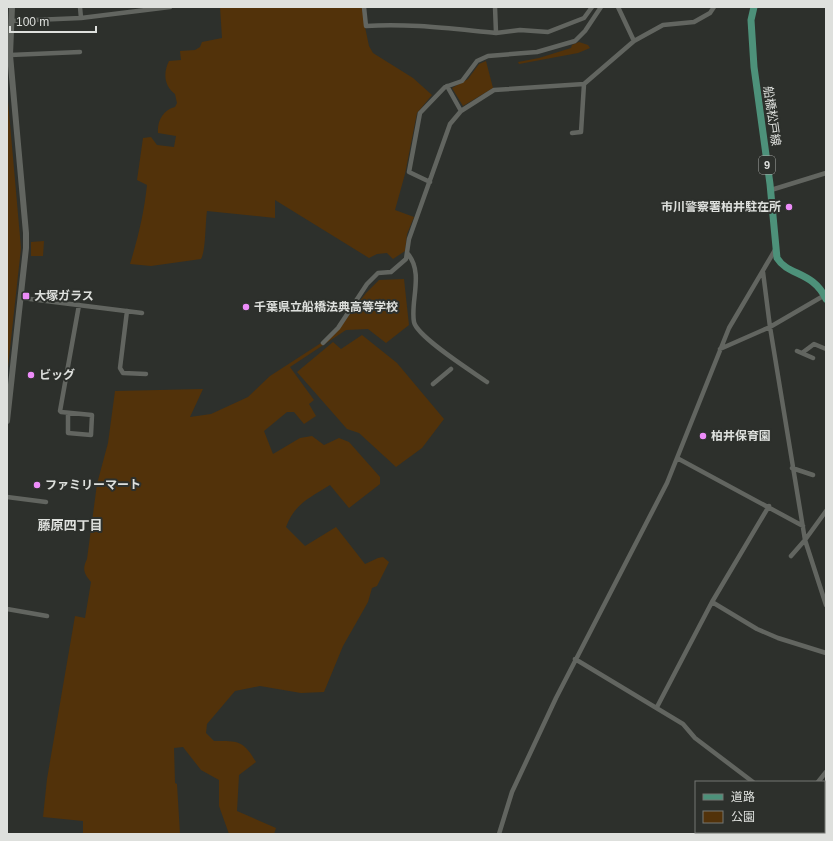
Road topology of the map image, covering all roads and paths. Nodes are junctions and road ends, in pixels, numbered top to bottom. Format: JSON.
{"nodes":[{"id":1,"x":12,"y":7,"type":"edge"},
{"id":2,"x":80,"y":7,"type":"edge"},
{"id":3,"x":170,"y":7,"type":"edge"},
{"id":4,"x":364,"y":7,"type":"edge"},
{"id":5,"x":496,"y":7,"type":"edge"},
{"id":6,"x":592,"y":7,"type":"edge"},
{"id":7,"x":601,"y":7,"type":"edge"},
{"id":8,"x":618,"y":7,"type":"edge"},
{"id":9,"x":714,"y":7,"type":"edge"},
{"id":10,"x":754,"y":7,"type":"edge"},
{"id":11,"x":81,"y":18,"type":"junction"},
{"id":12,"x":11,"y":21,"type":"junction"},
{"id":13,"x":9,"y":30,"type":"edge"},
{"id":14,"x":496,"y":33,"type":"junction"},
{"id":15,"x":634,"y":41,"type":"junction"},
{"id":16,"x":80,"y":52,"type":"dead end"},
{"id":17,"x":10,"y":55,"type":"junction"},
{"id":18,"x":584,"y":84,"type":"junction"},
{"id":19,"x":447,"y":86,"type":"junction"},
{"id":20,"x":461,"y":111,"type":"junction"},
{"id":21,"x":572,"y":133,"type":"dead end"},
{"id":22,"x":826,"y":173,"type":"edge"},
{"id":23,"x":430,"y":182,"type":"junction"},
{"id":24,"x":771,"y":190,"type":"junction"},
{"id":25,"x":775,"y":250,"type":"junction"},
{"id":26,"x":408,"y":254,"type":"junction"},
{"id":27,"x":763,"y":272,"type":"junction"},
{"id":28,"x":825,"y":296,"type":"edge"},
{"id":29,"x":22,"y":298,"type":"junction"},
{"id":30,"x":79,"y":305,"type":"junction"},
{"id":31,"x":128,"y":311,"type":"junction"},
{"id":32,"x":142,"y":313,"type":"dead end"},
{"id":33,"x":770,"y":327,"type":"junction"},
{"id":34,"x":323,"y":343,"type":"dead end"},
{"id":35,"x":720,"y":349,"type":"junction"},
{"id":36,"x":826,"y":349,"type":"edge"},
{"id":37,"x":812,"y":358,"type":"dead end"},
{"id":38,"x":451,"y":369,"type":"dead end"},
{"id":39,"x":10,"y":371,"type":"edge"},
{"id":40,"x":146,"y":374,"type":"dead end"},
{"id":41,"x":487,"y":382,"type":"dead end"},
{"id":42,"x":433,"y":384,"type":"dead end"},
{"id":43,"x":68,"y":413,"type":"junction"},
{"id":44,"x":7,"y":421,"type":"edge"},
{"id":45,"x":677,"y":458,"type":"junction"},
{"id":46,"x":792,"y":468,"type":"junction"},
{"id":47,"x":813,"y":475,"type":"dead end"},
{"id":48,"x":7,"y":496,"type":"edge"},
{"id":49,"x":46,"y":502,"type":"dead end"},
{"id":50,"x":769,"y":506,"type":"junction"},
{"id":51,"x":826,"y":511,"type":"edge"},
{"id":52,"x":803,"y":526,"type":"junction"},
{"id":53,"x":806,"y":540,"type":"junction"},
{"id":54,"x":791,"y":556,"type":"dead end"},
{"id":55,"x":712,"y":602,"type":"junction"},
{"id":56,"x":826,"y":605,"type":"edge"},
{"id":57,"x":7,"y":609,"type":"edge"},
{"id":58,"x":47,"y":616,"type":"dead end"},
{"id":59,"x":826,"y":653,"type":"edge"},
{"id":60,"x":575,"y":659,"type":"junction"},
{"id":61,"x":657,"y":707,"type":"junction"},
{"id":62,"x":826,"y":772,"type":"edge"},
{"id":63,"x":752,"y":781,"type":"edge"},
{"id":64,"x":819,"y":781,"type":"edge"},
{"id":65,"x":499,"y":834,"type":"edge"}],
"edges":[{"from":1,"to":12,"type":"street"},
{"from":2,"to":11,"type":"street"},
{"from":3,"to":11,"type":"street"},
{"from":4,"to":14,"type":"street"},
{"from":5,"to":14,"type":"street"},
{"from":6,"to":14,"type":"street"},
{"from":7,"to":19,"type":"street"},
{"from":8,"to":15,"type":"street"},
{"from":9,"to":15,"type":"street"},
{"from":10,"to":24,"type":"main road","name":"船橋松戸線","number":"9"},
{"from":11,"to":12,"type":"street"},
{"from":12,"to":13,"type":"street"},
{"from":13,"to":17,"type":"street"},
{"from":15,"to":18,"type":"street"},
{"from":16,"to":17,"type":"street"},
{"from":17,"to":29,"type":"street"},
{"from":18,"to":20,"type":"street"},
{"from":18,"to":21,"type":"street"},
{"from":19,"to":20,"type":"street"},
{"from":19,"to":23,"type":"street"},
{"from":20,"to":23,"type":"street"},
{"from":22,"to":24,"type":"street"},
{"from":23,"to":26,"type":"street"},
{"from":24,"to":25,"type":"main road","name":"船橋松戸線","number":"9"},
{"from":25,"to":27,"type":"street"},
{"from":25,"to":28,"type":"main road","name":"船橋松戸線","number":"9"},
{"from":26,"to":34,"type":"street"},
{"from":26,"to":41,"type":"street"},
{"from":27,"to":33,"type":"street"},
{"from":27,"to":35,"type":"street"},
{"from":28,"to":33,"type":"street"},
{"from":29,"to":30,"type":"street"},
{"from":29,"to":39,"type":"street"},
{"from":30,"to":31,"type":"street"},
{"from":30,"to":43,"type":"street"},
{"from":31,"to":32,"type":"street"},
{"from":31,"to":40,"type":"street"},
{"from":33,"to":35,"type":"street"},
{"from":33,"to":46,"type":"street"},
{"from":35,"to":45,"type":"street"},
{"from":36,"to":37,"type":"street"},
{"from":38,"to":42,"type":"street"},
{"from":39,"to":44,"type":"street"},
{"from":43,"to":43,"type":"street"},
{"from":45,"to":50,"type":"street"},
{"from":45,"to":60,"type":"street"},
{"from":46,"to":47,"type":"street"},
{"from":46,"to":52,"type":"street"},
{"from":48,"to":49,"type":"street"},
{"from":50,"to":52,"type":"street"},
{"from":50,"to":55,"type":"street"},
{"from":51,"to":53,"type":"street"},
{"from":52,"to":53,"type":"street"},
{"from":53,"to":54,"type":"street"},
{"from":53,"to":56,"type":"street"},
{"from":55,"to":59,"type":"street"},
{"from":55,"to":61,"type":"street"},
{"from":57,"to":58,"type":"street"},
{"from":60,"to":61,"type":"street"},
{"from":60,"to":65,"type":"street"},
{"from":61,"to":63,"type":"street"},
{"from":62,"to":64,"type":"street"}]}
